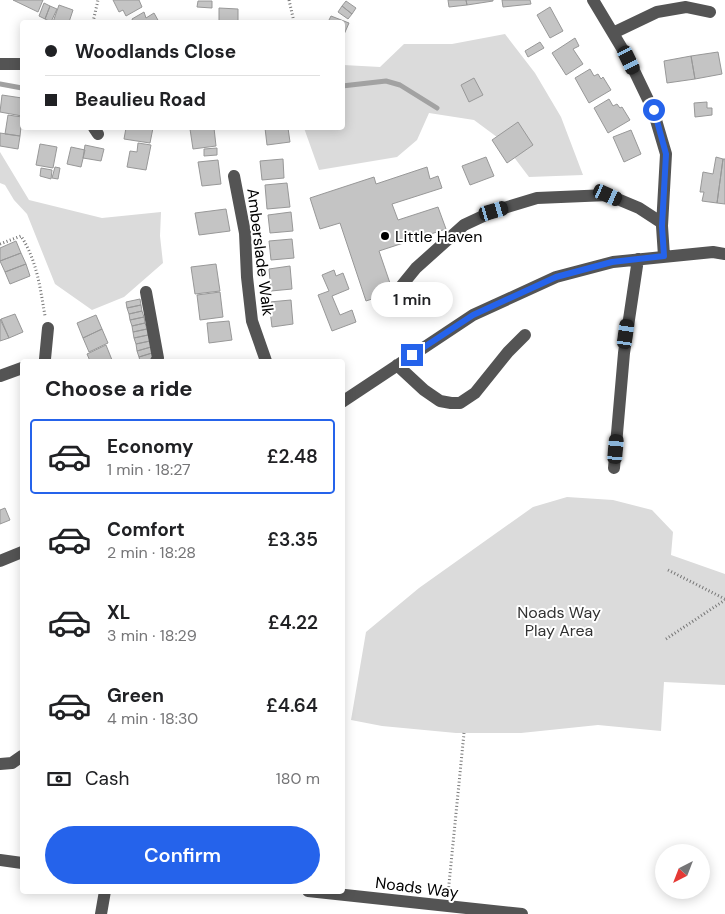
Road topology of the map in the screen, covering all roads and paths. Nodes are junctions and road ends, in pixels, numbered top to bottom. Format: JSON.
{"nodes":[{"id":1,"x":98,"y":0,"type":"edge"},
{"id":2,"x":289,"y":0,"type":"edge"},
{"id":3,"x":593,"y":0,"type":"edge"},
{"id":4,"x":710,"y":12,"type":"dead end"},
{"id":5,"x":93,"y":20,"type":"edge"},
{"id":6,"x":294,"y":20,"type":"edge"},
{"id":7,"x":613,"y":33,"type":"junction"},
{"id":8,"x":0,"y":64,"type":"edge"},
{"id":9,"x":20,"y":64,"type":"edge"},
{"id":10,"x":234,"y":176,"type":"dead end"},
{"id":11,"x":662,"y":223,"type":"junction"},
{"id":12,"x":0,"y":244,"type":"edge"},
{"id":13,"x":725,"y":254,"type":"edge"},
{"id":14,"x":664,"y":256,"type":"junction"},
{"id":15,"x":638,"y":259,"type":"junction"},
{"id":16,"x":146,"y":292,"type":"dead end"},
{"id":17,"x":394,"y":295,"type":"dead end"},
{"id":18,"x":48,"y":328,"type":"joint"},
{"id":19,"x":525,"y":335,"type":"dead end"},
{"id":20,"x":44,"y":359,"type":"edge"},
{"id":21,"x":157,"y":359,"type":"edge"},
{"id":22,"x":265,"y":359,"type":"edge"},
{"id":23,"x":397,"y":365,"type":"junction"},
{"id":24,"x":20,"y":369,"type":"edge"},
{"id":25,"x":0,"y":376,"type":"edge"},
{"id":26,"x":345,"y":400,"type":"edge"},
{"id":27,"x":614,"y":468,"type":"dead end"},
{"id":28,"x":20,"y":553,"type":"edge"},
{"id":29,"x":0,"y":561,"type":"edge"},
{"id":30,"x":668,"y":570,"type":"dead end"},
{"id":31,"x":725,"y":600,"type":"edge"},
{"id":32,"x":666,"y":639,"type":"dead end"},
{"id":33,"x":464,"y":733,"type":"dead end"},
{"id":34,"x":20,"y":757,"type":"edge"},
{"id":35,"x":0,"y":764,"type":"edge"},
{"id":36,"x":0,"y":860,"type":"edge"},
{"id":37,"x":20,"y":863,"type":"edge"},
{"id":38,"x":104,"y":894,"type":"edge"},
{"id":39,"x":334,"y":894,"type":"edge"},
{"id":40,"x":447,"y":907,"type":"junction"},
{"id":41,"x":101,"y":914,"type":"edge"},
{"id":42,"x":522,"y":914,"type":"edge"}],
"edges":[{"from":1,"to":5,"type":"path"},
{"from":2,"to":6,"type":"path"},
{"from":3,"to":7,"type":"street"},
{"from":4,"to":7,"type":"street"},
{"from":7,"to":11,"type":"street"},
{"from":8,"to":9,"type":"street"},
{"from":10,"to":22,"type":"street","name":"Amberslade Walk"},
{"from":11,"to":14,"type":"street"},
{"from":11,"to":17,"type":"street"},
{"from":12,"to":18,"type":"path"},
{"from":13,"to":14,"type":"street"},
{"from":14,"to":15,"type":"street"},
{"from":15,"to":23,"type":"street"},
{"from":15,"to":27,"type":"street"},
{"from":16,"to":21,"type":"street"},
{"from":18,"to":20,"type":"street"},
{"from":19,"to":23,"type":"street"},
{"from":23,"to":26,"type":"street"},
{"from":24,"to":25,"type":"street"},
{"from":28,"to":29,"type":"street"},
{"from":30,"to":31,"type":"path"},
{"from":31,"to":32,"type":"path"},
{"from":33,"to":40,"type":"path"},
{"from":34,"to":35,"type":"street"},
{"from":36,"to":37,"type":"street"},
{"from":38,"to":41,"type":"street"},
{"from":39,"to":40,"type":"street","name":"Noads Way"},
{"from":40,"to":42,"type":"street","name":"Noads Way"}]}
